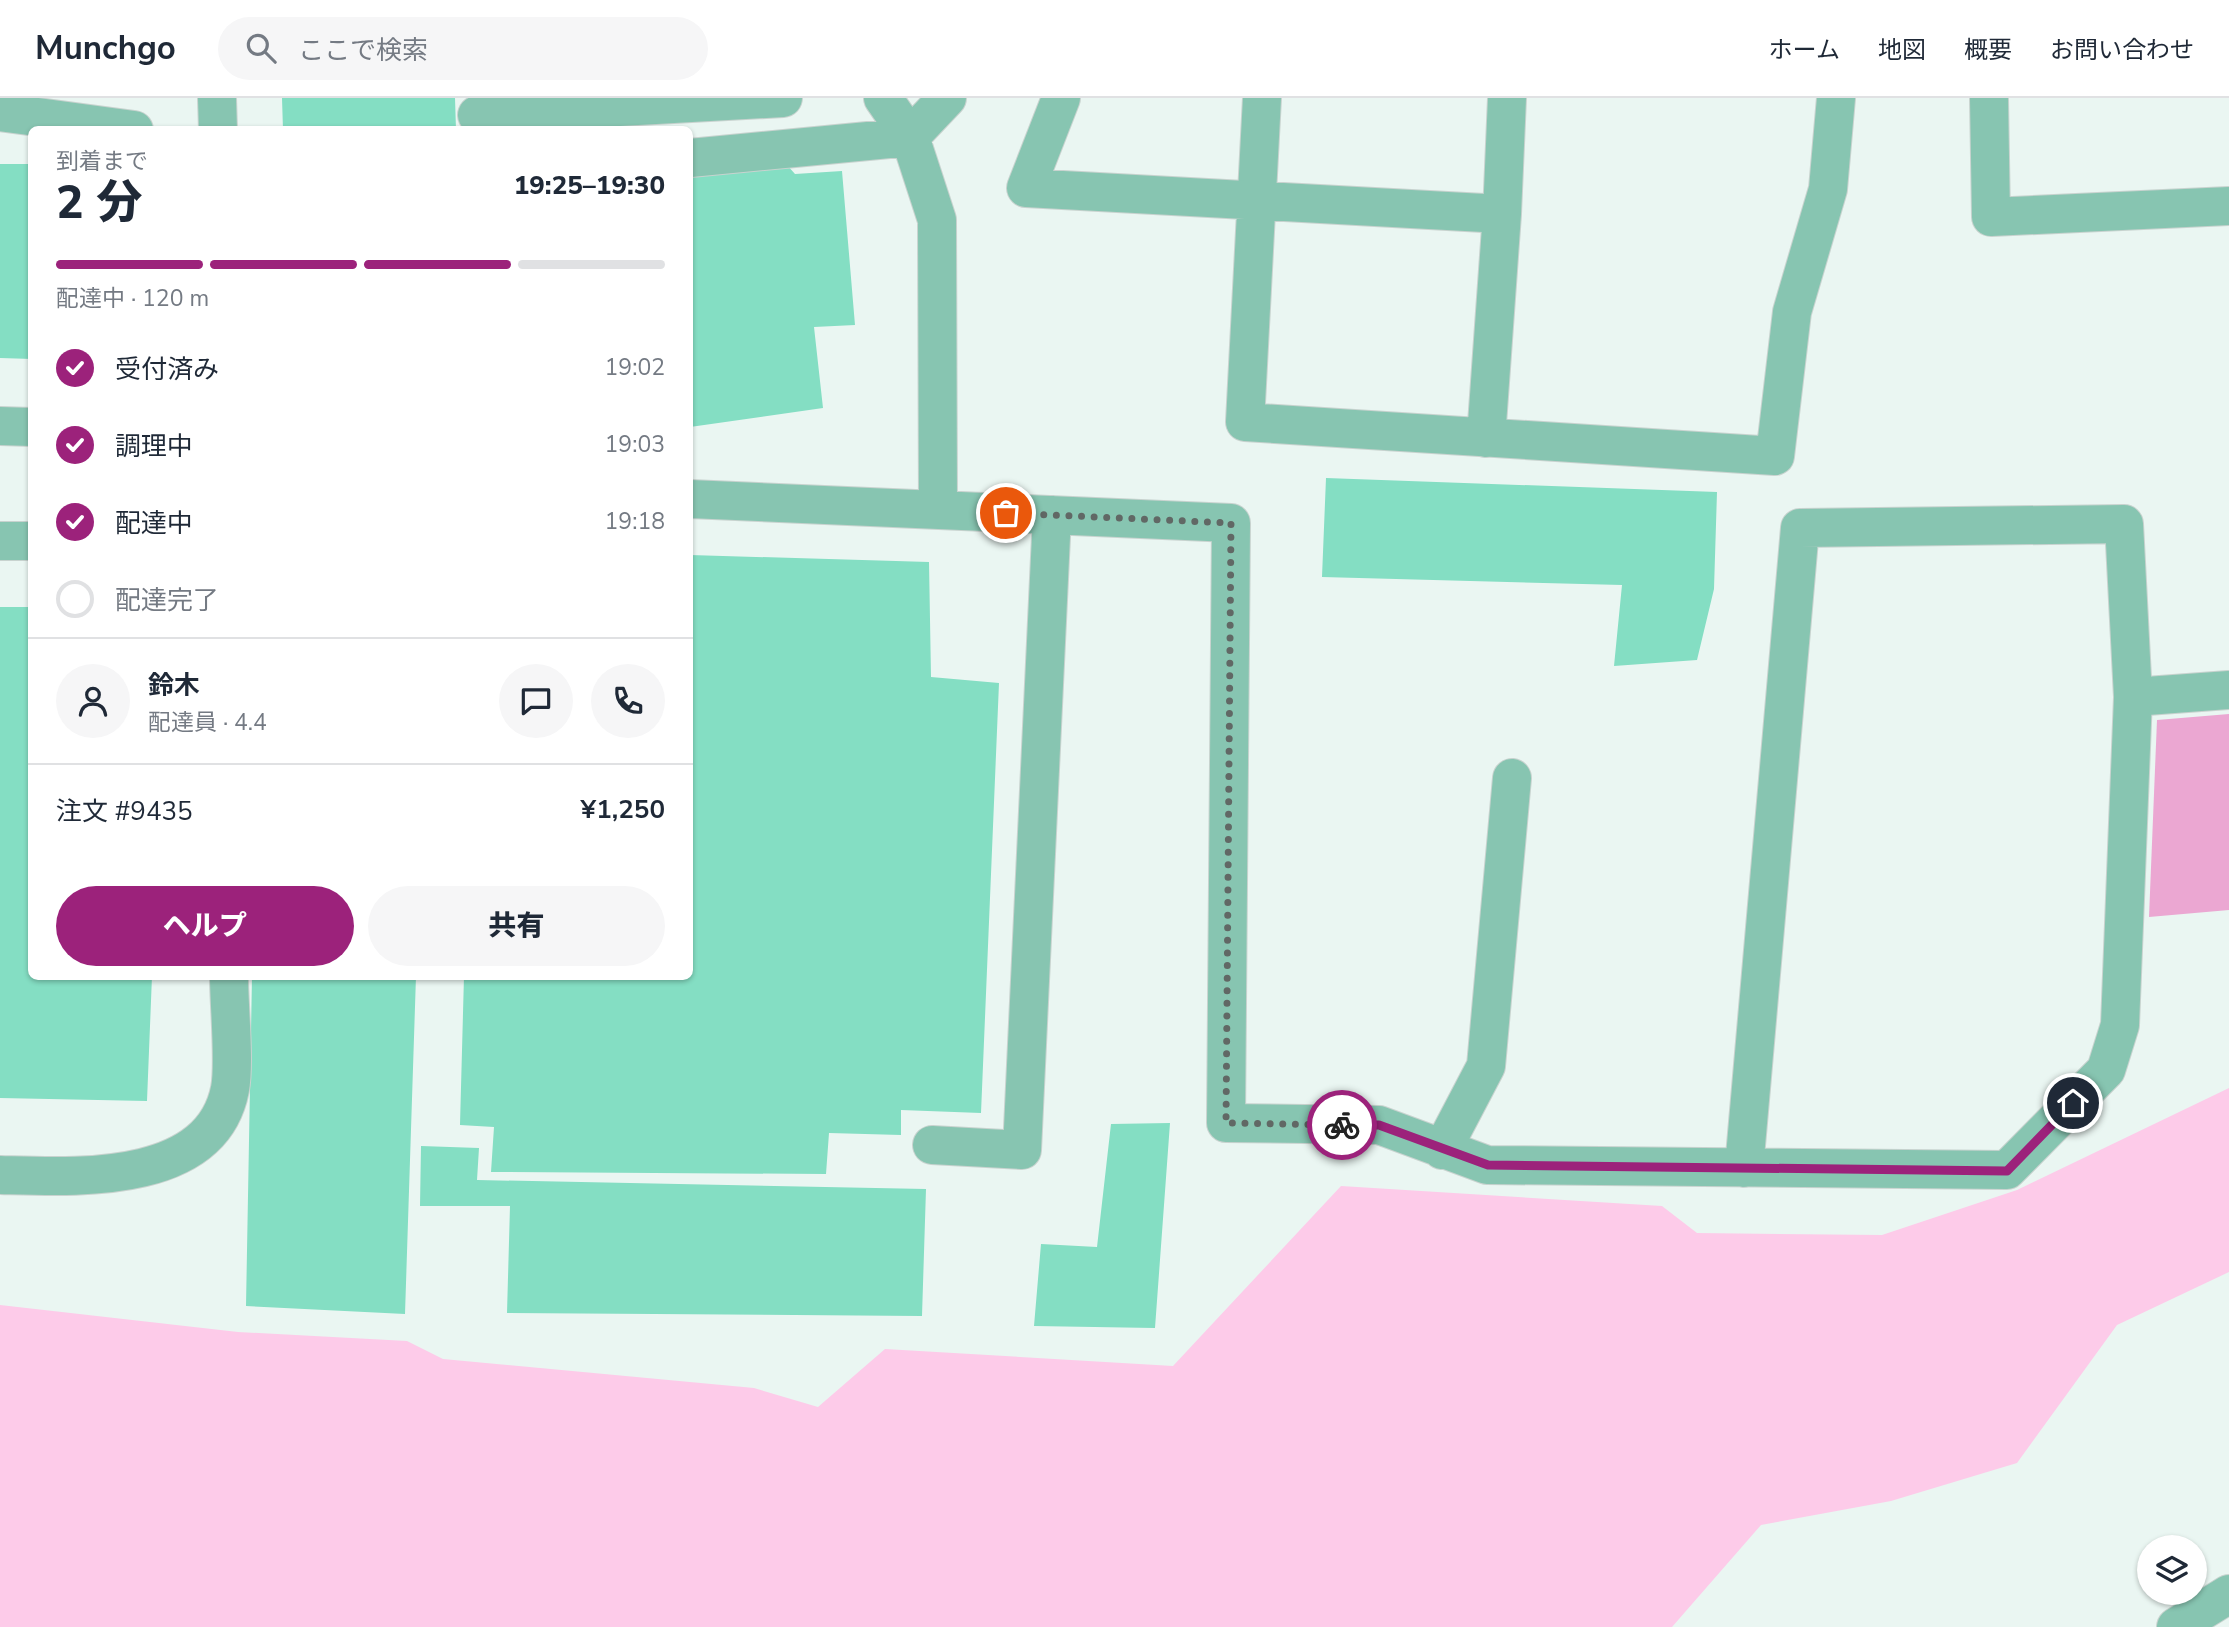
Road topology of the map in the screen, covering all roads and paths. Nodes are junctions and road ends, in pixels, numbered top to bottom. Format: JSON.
{"nodes":[{"id":1,"x":217,"y":98,"type":"edge"},
{"id":2,"x":783,"y":98,"type":"edge"},
{"id":3,"x":883,"y":98,"type":"edge"},
{"id":4,"x":947,"y":98,"type":"edge"},
{"id":5,"x":1061,"y":98,"type":"edge"},
{"id":6,"x":1262,"y":98,"type":"edge"},
{"id":7,"x":1507,"y":98,"type":"edge"},
{"id":8,"x":1836,"y":98,"type":"edge"},
{"id":9,"x":1989,"y":98,"type":"edge"},
{"id":10,"x":0,"y":112,"type":"edge"},
{"id":11,"x":477,"y":115,"type":"dead end"},
{"id":12,"x":104,"y":126,"type":"edge"},
{"id":13,"x":218,"y":126,"type":"edge"},
{"id":14,"x":910,"y":137,"type":"junction"},
{"id":15,"x":693,"y":158,"type":"edge"},
{"id":16,"x":1256,"y":203,"type":"junction"},
{"id":17,"x":2229,"y":206,"type":"edge"},
{"id":18,"x":1502,"y":214,"type":"junction"},
{"id":19,"x":0,"y":426,"type":"edge"},
{"id":20,"x":28,"y":427,"type":"edge"},
{"id":21,"x":1486,"y":438,"type":"junction"},
{"id":22,"x":693,"y":499,"type":"edge"},
{"id":23,"x":938,"y":510,"type":"junction"},
{"id":24,"x":1052,"y":515,"type":"junction"},
{"id":25,"x":0,"y":541,"type":"edge"},
{"id":26,"x":28,"y":541,"type":"edge"},
{"id":27,"x":2229,"y":690,"type":"edge"},
{"id":28,"x":2133,"y":696,"type":"junction"},
{"id":29,"x":1512,"y":778,"type":"dead end"},
{"id":30,"x":229,"y":980,"type":"edge"},
{"id":31,"x":932,"y":1145,"type":"dead end"},
{"id":32,"x":1442,"y":1150,"type":"junction"},
{"id":33,"x":1744,"y":1168,"type":"junction"},
{"id":34,"x":0,"y":1175,"type":"edge"},
{"id":35,"x":2229,"y":1594,"type":"edge"},
{"id":36,"x":2176,"y":1627,"type":"edge"}],
"edges":[{"from":1,"to":13,"type":"street"},
{"from":2,"to":11,"type":"street"},
{"from":3,"to":14,"type":"street"},
{"from":4,"to":14,"type":"street"},
{"from":5,"to":16,"type":"street"},
{"from":6,"to":16,"type":"street"},
{"from":7,"to":18,"type":"street"},
{"from":8,"to":21,"type":"street"},
{"from":9,"to":17,"type":"street"},
{"from":10,"to":12,"type":"street"},
{"from":14,"to":15,"type":"street"},
{"from":14,"to":23,"type":"street"},
{"from":16,"to":18,"type":"street"},
{"from":16,"to":21,"type":"street"},
{"from":18,"to":21,"type":"street"},
{"from":19,"to":20,"type":"street"},
{"from":22,"to":23,"type":"street"},
{"from":23,"to":24,"type":"street"},
{"from":24,"to":31,"type":"street"},
{"from":24,"to":32,"type":"street"},
{"from":25,"to":26,"type":"street"},
{"from":27,"to":28,"type":"street"},
{"from":28,"to":33,"type":"street"},
{"from":28,"to":33,"type":"street"},
{"from":29,"to":32,"type":"street"},
{"from":30,"to":34,"type":"street"},
{"from":32,"to":33,"type":"street"},
{"from":35,"to":36,"type":"street"}]}
